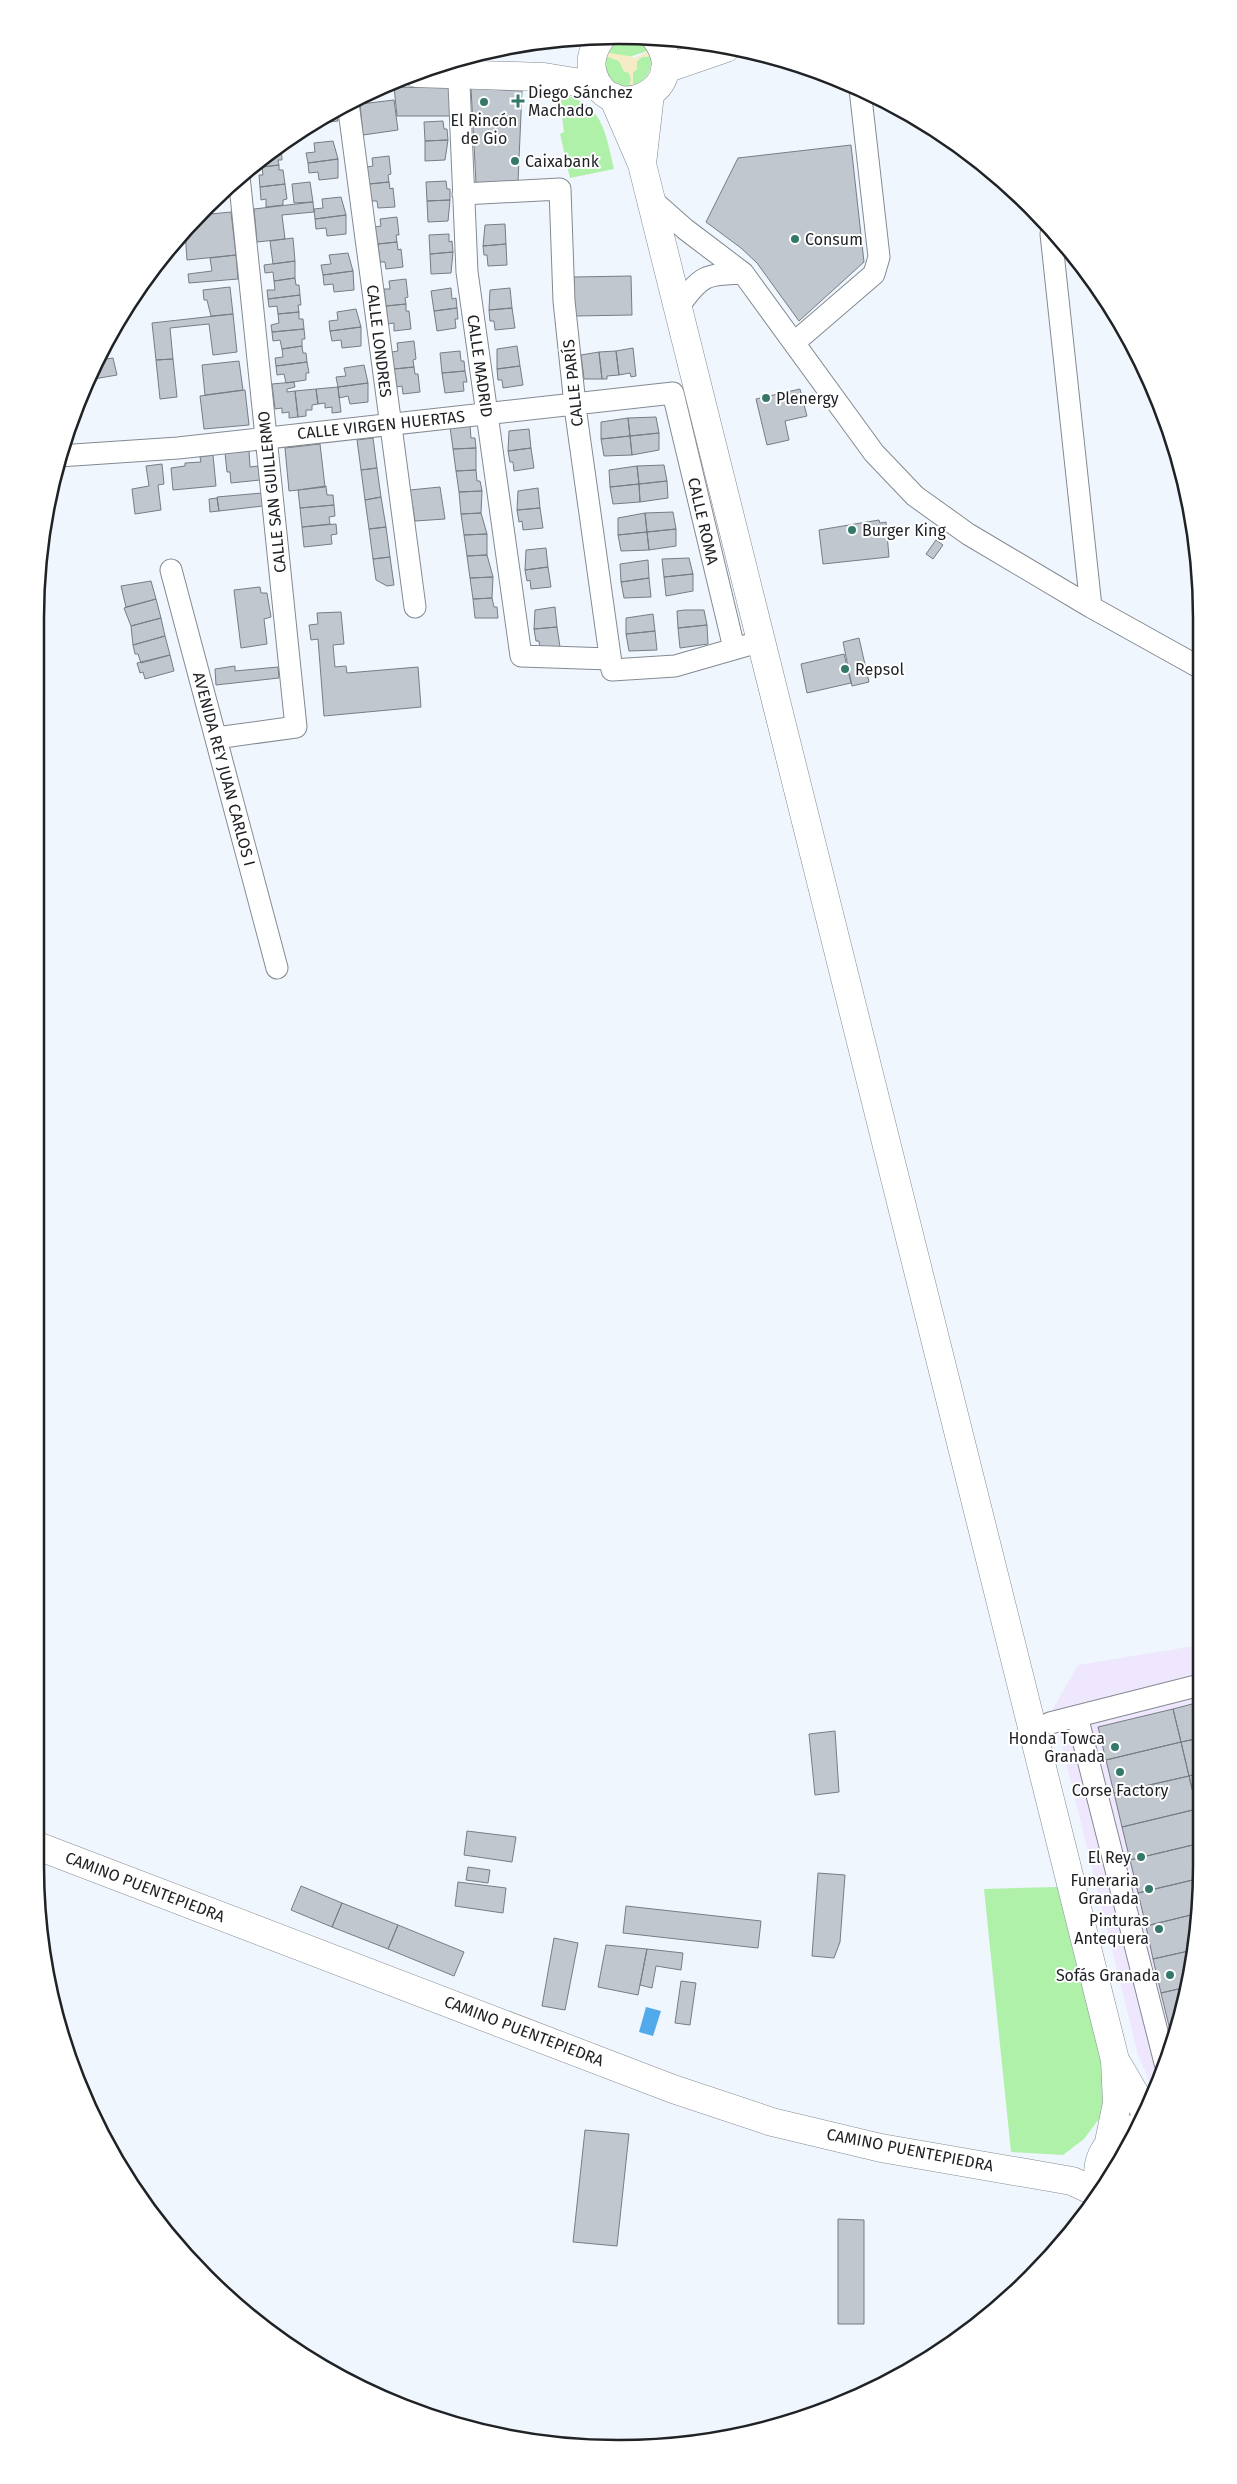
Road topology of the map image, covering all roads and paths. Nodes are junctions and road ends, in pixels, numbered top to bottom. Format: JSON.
{"nodes":[{"id":1,"x":595,"y":45,"type":"edge"},
{"id":2,"x":598,"y":45,"type":"edge"},
{"id":3,"x":661,"y":46,"type":"edge"},
{"id":4,"x":714,"y":52,"type":"edge"},
{"id":5,"x":459,"y":67,"type":"edge"},
{"id":6,"x":666,"y":69,"type":"junction"},
{"id":7,"x":544,"y":77,"type":"junction"},
{"id":8,"x":606,"y":92,"type":"junction"},
{"id":9,"x":650,"y":94,"type":"junction"},
{"id":10,"x":861,"y":98,"type":"edge"},
{"id":11,"x":349,"y":111,"type":"edge"},
{"id":12,"x":642,"y":164,"type":"junction"},
{"id":13,"x":240,"y":186,"type":"edge"},
{"id":14,"x":463,"y":194,"type":"junction"},
{"id":15,"x":650,"y":198,"type":"junction"},
{"id":16,"x":1052,"y":241,"type":"edge"},
{"id":17,"x":742,"y":273,"type":"junction"},
{"id":18,"x":678,"y":307,"type":"junction"},
{"id":19,"x":795,"y":342,"type":"junction"},
{"id":20,"x":673,"y":393,"type":"joint"},
{"id":21,"x":575,"y":404,"type":"junction"},
{"id":22,"x":486,"y":414,"type":"junction"},
{"id":23,"x":389,"y":425,"type":"junction"},
{"id":24,"x":267,"y":438,"type":"junction"},
{"id":25,"x":67,"y":455,"type":"edge"},
{"id":26,"x":171,"y":570,"type":"dead end"},
{"id":27,"x":748,"y":584,"type":"junction"},
{"id":28,"x":720,"y":591,"type":"junction"},
{"id":29,"x":414,"y":607,"type":"dead end"},
{"id":30,"x":1091,"y":607,"type":"junction"},
{"id":31,"x":762,"y":641,"type":"junction"},
{"id":32,"x":734,"y":648,"type":"junction"},
{"id":33,"x":1193,"y":664,"type":"edge"},
{"id":34,"x":611,"y":665,"type":"junction"},
{"id":35,"x":216,"y":738,"type":"junction"},
{"id":36,"x":277,"y":968,"type":"dead end"},
{"id":37,"x":1193,"y":1688,"type":"edge"},
{"id":38,"x":1077,"y":1716,"type":"junction"},
{"id":39,"x":1050,"y":1723,"type":"dead end"},
{"id":40,"x":44,"y":1848,"type":"edge"},
{"id":41,"x":1162,"y":2052,"type":"edge"},
{"id":42,"x":1115,"y":2060,"type":"junction"},
{"id":43,"x":1140,"y":2105,"type":"edge"},
{"id":44,"x":1128,"y":2131,"type":"edge"},
{"id":45,"x":1108,"y":2145,"type":"junction"},
{"id":46,"x":1025,"y":2172,"type":"junction"},
{"id":47,"x":1100,"y":2178,"type":"edge"},
{"id":48,"x":1092,"y":2191,"type":"edge"}],
"edges":[{"from":1,"to":7,"type":"street"},
{"from":2,"to":8,"type":"street"},
{"from":3,"to":6,"type":"street"},
{"from":4,"to":6,"type":"street"},
{"from":5,"to":7,"type":"street"},
{"from":5,"to":14,"type":"street","name":"CALLE MADRID"},
{"from":6,"to":9,"type":"street"},
{"from":7,"to":8,"type":"street"},
{"from":8,"to":9,"type":"street"},
{"from":8,"to":12,"type":"street"},
{"from":9,"to":12,"type":"street"},
{"from":10,"to":19,"type":"street"},
{"from":11,"to":23,"type":"street","name":"CALLE LONDRES"},
{"from":12,"to":15,"type":"street"},
{"from":13,"to":24,"type":"street","name":"CALLE SAN GUILLERMO"},
{"from":14,"to":21,"type":"street","name":"CALLE PARÍS"},
{"from":14,"to":22,"type":"street","name":"CALLE MADRID"},
{"from":15,"to":17,"type":"street"},
{"from":15,"to":18,"type":"street"},
{"from":16,"to":30,"type":"street"},
{"from":17,"to":18,"type":"street"},
{"from":17,"to":19,"type":"street"},
{"from":18,"to":27,"type":"street"},
{"from":19,"to":30,"type":"street"},
{"from":20,"to":21,"type":"street","name":"CALLE VIRGEN HUERTAS"},
{"from":20,"to":28,"type":"street","name":"CALLE ROMA"},
{"from":21,"to":22,"type":"street","name":"CALLE VIRGEN HUERTAS"},
{"from":21,"to":34,"type":"street","name":"CALLE PARÍS"},
{"from":22,"to":23,"type":"street","name":"CALLE VIRGEN HUERTAS"},
{"from":22,"to":34,"type":"street","name":"CALLE MADRID"},
{"from":23,"to":24,"type":"street","name":"CALLE VIRGEN HUERTAS"},
{"from":23,"to":29,"type":"street","name":"CALLE LONDRES"},
{"from":24,"to":25,"type":"street","name":"CALLE VIRGEN HUERTAS"},
{"from":24,"to":35,"type":"street","name":"CALLE SAN GUILLERMO"},
{"from":26,"to":35,"type":"street","name":"AVENIDA REY JUAN CARLOS I"},
{"from":27,"to":28,"type":"street"},
{"from":27,"to":31,"type":"street"},
{"from":28,"to":32,"type":"street","name":"CALLE ROMA"},
{"from":30,"to":33,"type":"street"},
{"from":31,"to":32,"type":"street"},
{"from":31,"to":42,"type":"street"},
{"from":32,"to":34,"type":"street"},
{"from":35,"to":36,"type":"street","name":"AVENIDA REY JUAN CARLOS I"},
{"from":37,"to":38,"type":"street"},
{"from":38,"to":39,"type":"street"},
{"from":38,"to":41,"type":"street"},
{"from":40,"to":46,"type":"street","name":"CAMINO PUENTEPIEDRA"},
{"from":42,"to":43,"type":"street"},
{"from":42,"to":45,"type":"street"},
{"from":44,"to":45,"type":"street","name":"CAMINO PUENTEPIEDRA"},
{"from":45,"to":46,"type":"street","name":"CAMINO PUENTEPIEDRA"},
{"from":45,"to":47,"type":"street"},
{"from":46,"to":48,"type":"street","name":"CAMINO PUENTEPIEDRA"}]}
